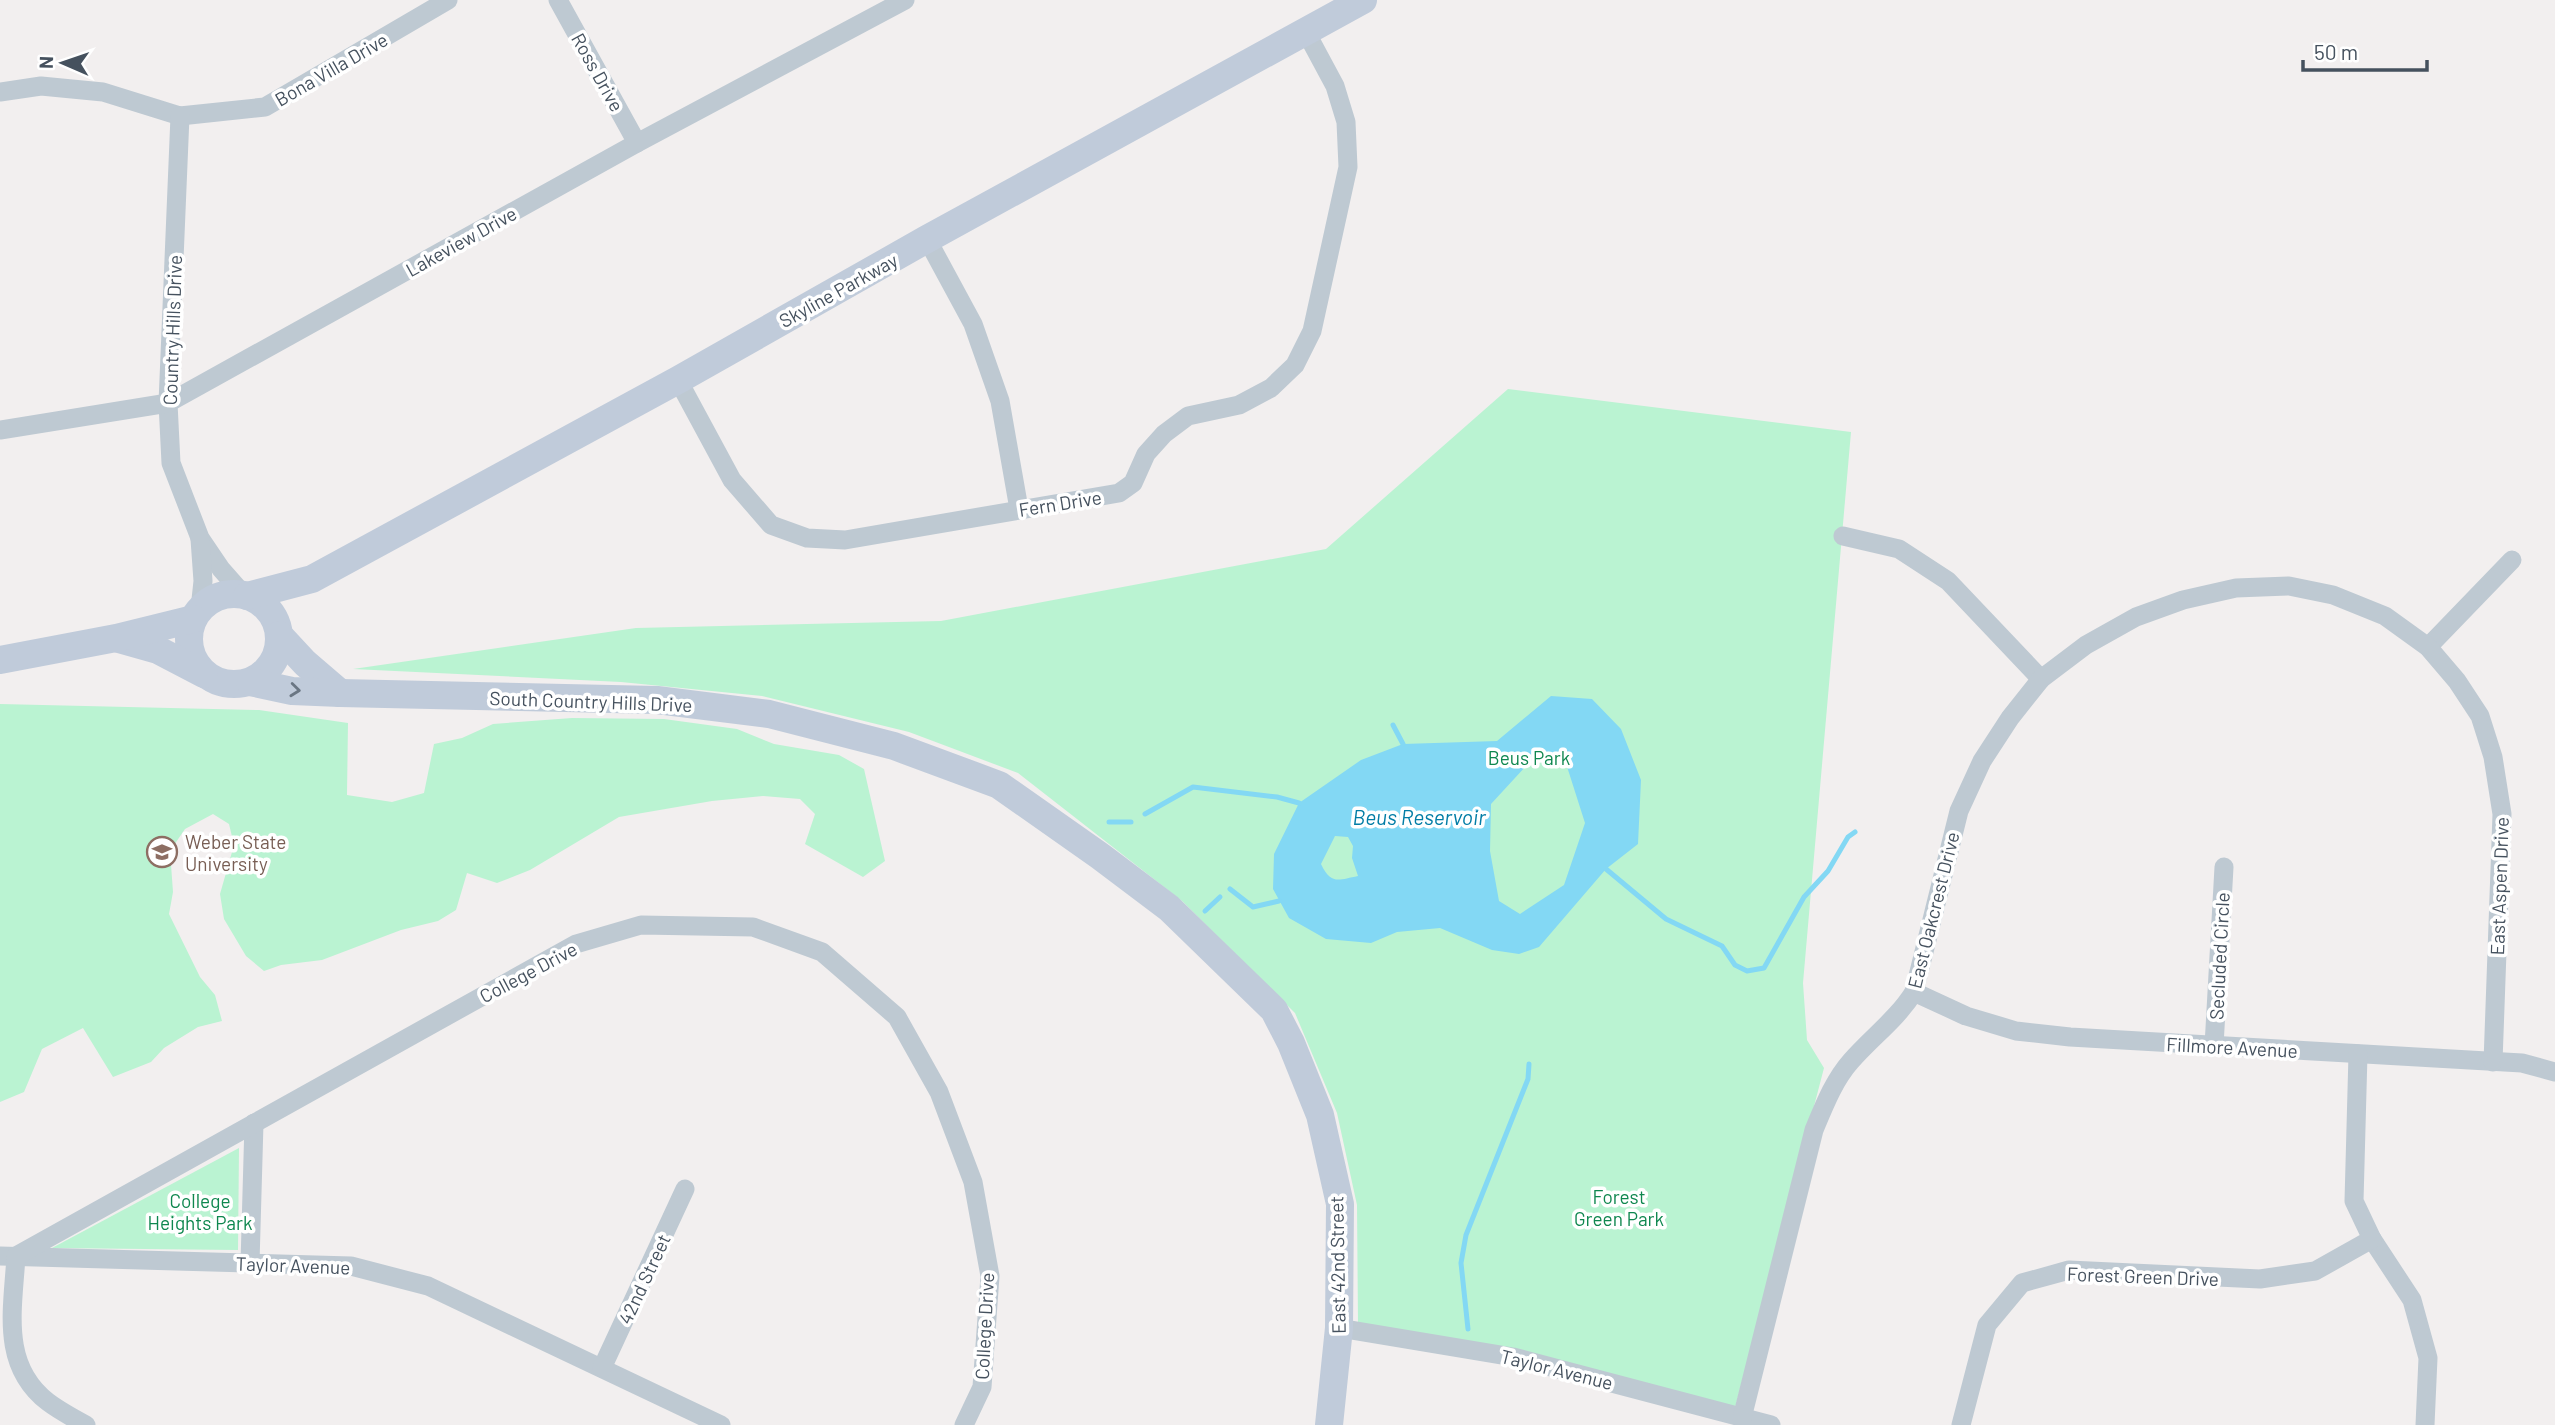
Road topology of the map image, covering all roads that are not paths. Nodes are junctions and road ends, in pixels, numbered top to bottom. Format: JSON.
{"nodes":[{"id":1,"x":448,"y":0,"type":"edge"},
{"id":2,"x":558,"y":0,"type":"edge"},
{"id":3,"x":905,"y":0,"type":"edge"},
{"id":4,"x":1363,"y":0,"type":"edge"},
{"id":5,"x":1306,"y":32,"type":"junction"},
{"id":6,"x":0,"y":92,"type":"edge"},
{"id":7,"x":180,"y":116,"type":"junction"},
{"id":8,"x":637,"y":144,"type":"junction"},
{"id":9,"x":927,"y":239,"type":"junction"},
{"id":10,"x":678,"y":380,"type":"junction"},
{"id":11,"x":168,"y":402,"type":"junction"},
{"id":12,"x":0,"y":430,"type":"edge"},
{"id":13,"x":1019,"y":509,"type":"junction"},
{"id":14,"x":1843,"y":536,"type":"dead end"},
{"id":15,"x":200,"y":538,"type":"junction"},
{"id":16,"x":2512,"y":560,"type":"dead end"},
{"id":17,"x":312,"y":579,"type":"junction"},
{"id":18,"x":245,"y":595,"type":"junction"},
{"id":19,"x":197,"y":614,"type":"junction"},
{"id":20,"x":279,"y":634,"type":"junction"},
{"id":21,"x":116,"y":638,"type":"junction"},
{"id":22,"x":2428,"y":647,"type":"junction"},
{"id":23,"x":0,"y":660,"type":"edge"},
{"id":24,"x":205,"y":674,"type":"junction"},
{"id":25,"x":2042,"y":679,"type":"junction"},
{"id":26,"x":250,"y":682,"type":"junction"},
{"id":27,"x":340,"y":693,"type":"junction"},
{"id":28,"x":2224,"y":867,"type":"dead end"},
{"id":29,"x":1168,"y":908,"type":"joint"},
{"id":30,"x":1914,"y":992,"type":"junction"},
{"id":31,"x":2214,"y":1045,"type":"junction"},
{"id":32,"x":2358,"y":1054,"type":"junction"},
{"id":33,"x":2493,"y":1062,"type":"junction"},
{"id":34,"x":2555,"y":1072,"type":"edge"},
{"id":35,"x":254,"y":1124,"type":"junction"},
{"id":36,"x":685,"y":1189,"type":"dead end"},
{"id":37,"x":2372,"y":1239,"type":"junction"},
{"id":38,"x":8,"y":1256,"type":"edge"},
{"id":39,"x":250,"y":1263,"type":"junction"},
{"id":40,"x":1339,"y":1328,"type":"junction"},
{"id":41,"x":601,"y":1368,"type":"junction"},
{"id":42,"x":1742,"y":1418,"type":"junction"},
{"id":43,"x":86,"y":1425,"type":"edge"},
{"id":44,"x":721,"y":1425,"type":"edge"},
{"id":45,"x":964,"y":1425,"type":"edge"},
{"id":46,"x":1328,"y":1425,"type":"edge"},
{"id":47,"x":1771,"y":1425,"type":"edge"},
{"id":48,"x":1961,"y":1425,"type":"edge"},
{"id":49,"x":2425,"y":1425,"type":"edge"}],
"edges":[{"from":1,"to":7,"type":"street","name":"Bona Villa Drive"},
{"from":2,"to":8,"type":"street","name":"Ross Drive"},
{"from":3,"to":8,"type":"street","name":"Lakeview Drive"},
{"from":4,"to":5,"type":"street","name":"Skyline Parkway"},
{"from":5,"to":9,"type":"street","name":"Skyline Parkway"},
{"from":5,"to":13,"type":"street","name":"Fern Drive"},
{"from":6,"to":7,"type":"street","name":"Bona Villa Drive"},
{"from":7,"to":11,"type":"street","name":"Country Hills Drive"},
{"from":8,"to":11,"type":"street","name":"Lakeview Drive"},
{"from":9,"to":10,"type":"street","name":"Skyline Parkway"},
{"from":9,"to":13,"type":"street"},
{"from":10,"to":13,"type":"street","name":"Fern Drive"},
{"from":10,"to":17,"type":"street","name":"Skyline Parkway"},
{"from":11,"to":12,"type":"street","name":"Lakeview Drive"},
{"from":11,"to":15,"type":"street","name":"Country Hills Drive"},
{"from":14,"to":25,"type":"street"},
{"from":15,"to":18,"type":"street","name":"Country Hills Drive"},
{"from":15,"to":19,"type":"street","name":"Country Hills Drive"},
{"from":16,"to":22,"type":"street"},
{"from":17,"to":18,"type":"street","name":"Skyline Parkway"},
{"from":17,"to":20,"type":"street","name":"Skyline Parkway"},
{"from":18,"to":19,"type":"street"},
{"from":18,"to":20,"type":"street"},
{"from":19,"to":21,"type":"street"},
{"from":19,"to":24,"type":"street"},
{"from":20,"to":26,"type":"street"},
{"from":20,"to":27,"type":"street"},
{"from":21,"to":23,"type":"street"},
{"from":21,"to":24,"type":"street"},
{"from":22,"to":25,"type":"street","name":"East Aspen Drive"},
{"from":22,"to":33,"type":"street","name":"East Aspen Drive"},
{"from":24,"to":26,"type":"street"},
{"from":25,"to":30,"type":"street","name":"East Oakcrest Drive"},
{"from":26,"to":27,"type":"street","name":"South Country Hills Drive","one_way":true},
{"from":27,"to":29,"type":"street","name":"South Country Hills Drive"},
{"from":28,"to":31,"type":"street","name":"Secluded Circle"},
{"from":29,"to":40,"type":"street","name":"East 42nd Street"},
{"from":30,"to":31,"type":"street","name":"Fillmore Avenue"},
{"from":30,"to":42,"type":"street","name":"East Oakcrest Drive"},
{"from":31,"to":32,"type":"street","name":"Fillmore Avenue"},
{"from":32,"to":33,"type":"street","name":"Fillmore Avenue"},
{"from":32,"to":37,"type":"street"},
{"from":33,"to":34,"type":"street","name":"Fillmore Avenue"},
{"from":35,"to":38,"type":"street","name":"College Drive"},
{"from":35,"to":39,"type":"street"},
{"from":35,"to":45,"type":"street","name":"College Drive"},
{"from":36,"to":41,"type":"street","name":"42nd Street"},
{"from":37,"to":48,"type":"street","name":"Forest Green Drive"},
{"from":37,"to":49,"type":"street"},
{"from":38,"to":39,"type":"street","name":"Taylor Avenue"},
{"from":38,"to":43,"type":"street"},
{"from":39,"to":41,"type":"street","name":"Taylor Avenue"},
{"from":40,"to":42,"type":"street","name":"Taylor Avenue"},
{"from":40,"to":46,"type":"street","name":"East 42nd Street"},
{"from":41,"to":44,"type":"street","name":"Taylor Avenue"},
{"from":42,"to":47,"type":"street","name":"Taylor Avenue"}]}
